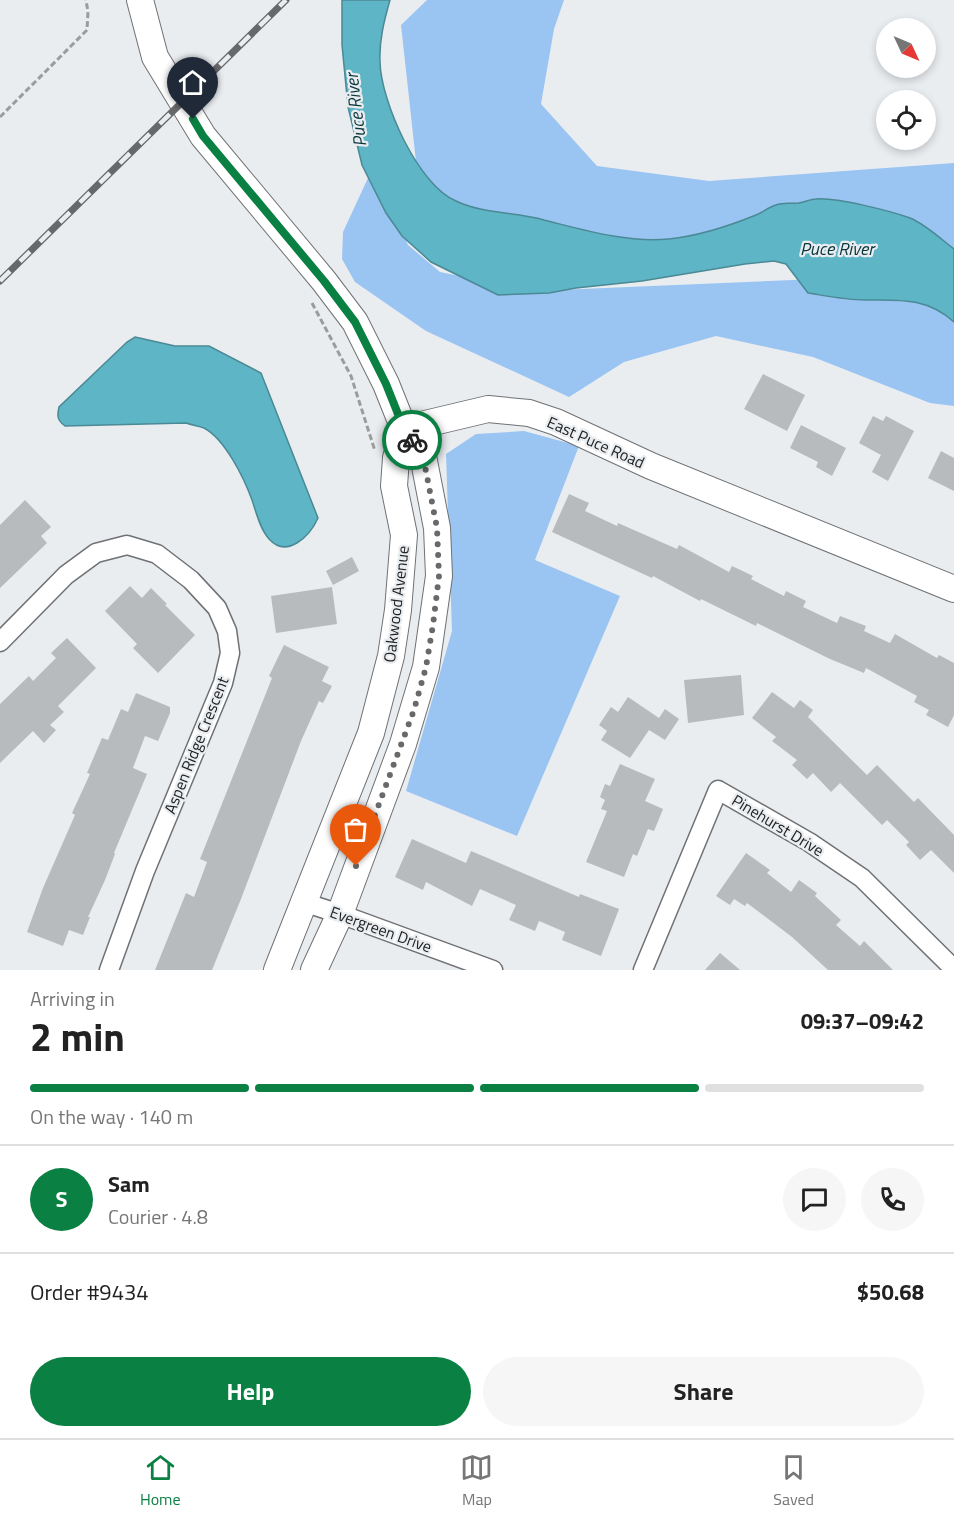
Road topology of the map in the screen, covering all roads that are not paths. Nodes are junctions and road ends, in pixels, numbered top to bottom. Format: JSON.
{"nodes":[{"id":1,"x":140,"y":0,"type":"edge"},
{"id":2,"x":404,"y":429,"type":"junction"},
{"id":3,"x":954,"y":589,"type":"edge"},
{"id":4,"x":0,"y":642,"type":"edge"},
{"id":5,"x":303,"y":902,"type":"junction"},
{"id":6,"x":340,"y":914,"type":"junction"},
{"id":7,"x":954,"y":969,"type":"edge"},
{"id":8,"x":109,"y":970,"type":"edge"},
{"id":9,"x":277,"y":970,"type":"edge"},
{"id":10,"x":314,"y":970,"type":"edge"},
{"id":11,"x":493,"y":970,"type":"edge"},
{"id":12,"x":643,"y":970,"type":"edge"}],
"edges":[{"from":1,"to":2,"type":"street"},
{"from":2,"to":3,"type":"street","name":"East Puce Road"},
{"from":2,"to":5,"type":"street","name":"Oakwood Avenue"},
{"from":2,"to":6,"type":"street"},
{"from":4,"to":8,"type":"street","name":"Aspen Ridge Crescent"},
{"from":5,"to":6,"type":"street","name":"Evergreen Drive"},
{"from":5,"to":9,"type":"street","name":"Oakwood Avenue"},
{"from":6,"to":10,"type":"street"},
{"from":6,"to":11,"type":"street","name":"Evergreen Drive"},
{"from":7,"to":12,"type":"street","name":"Pinehurst Drive"}]}
